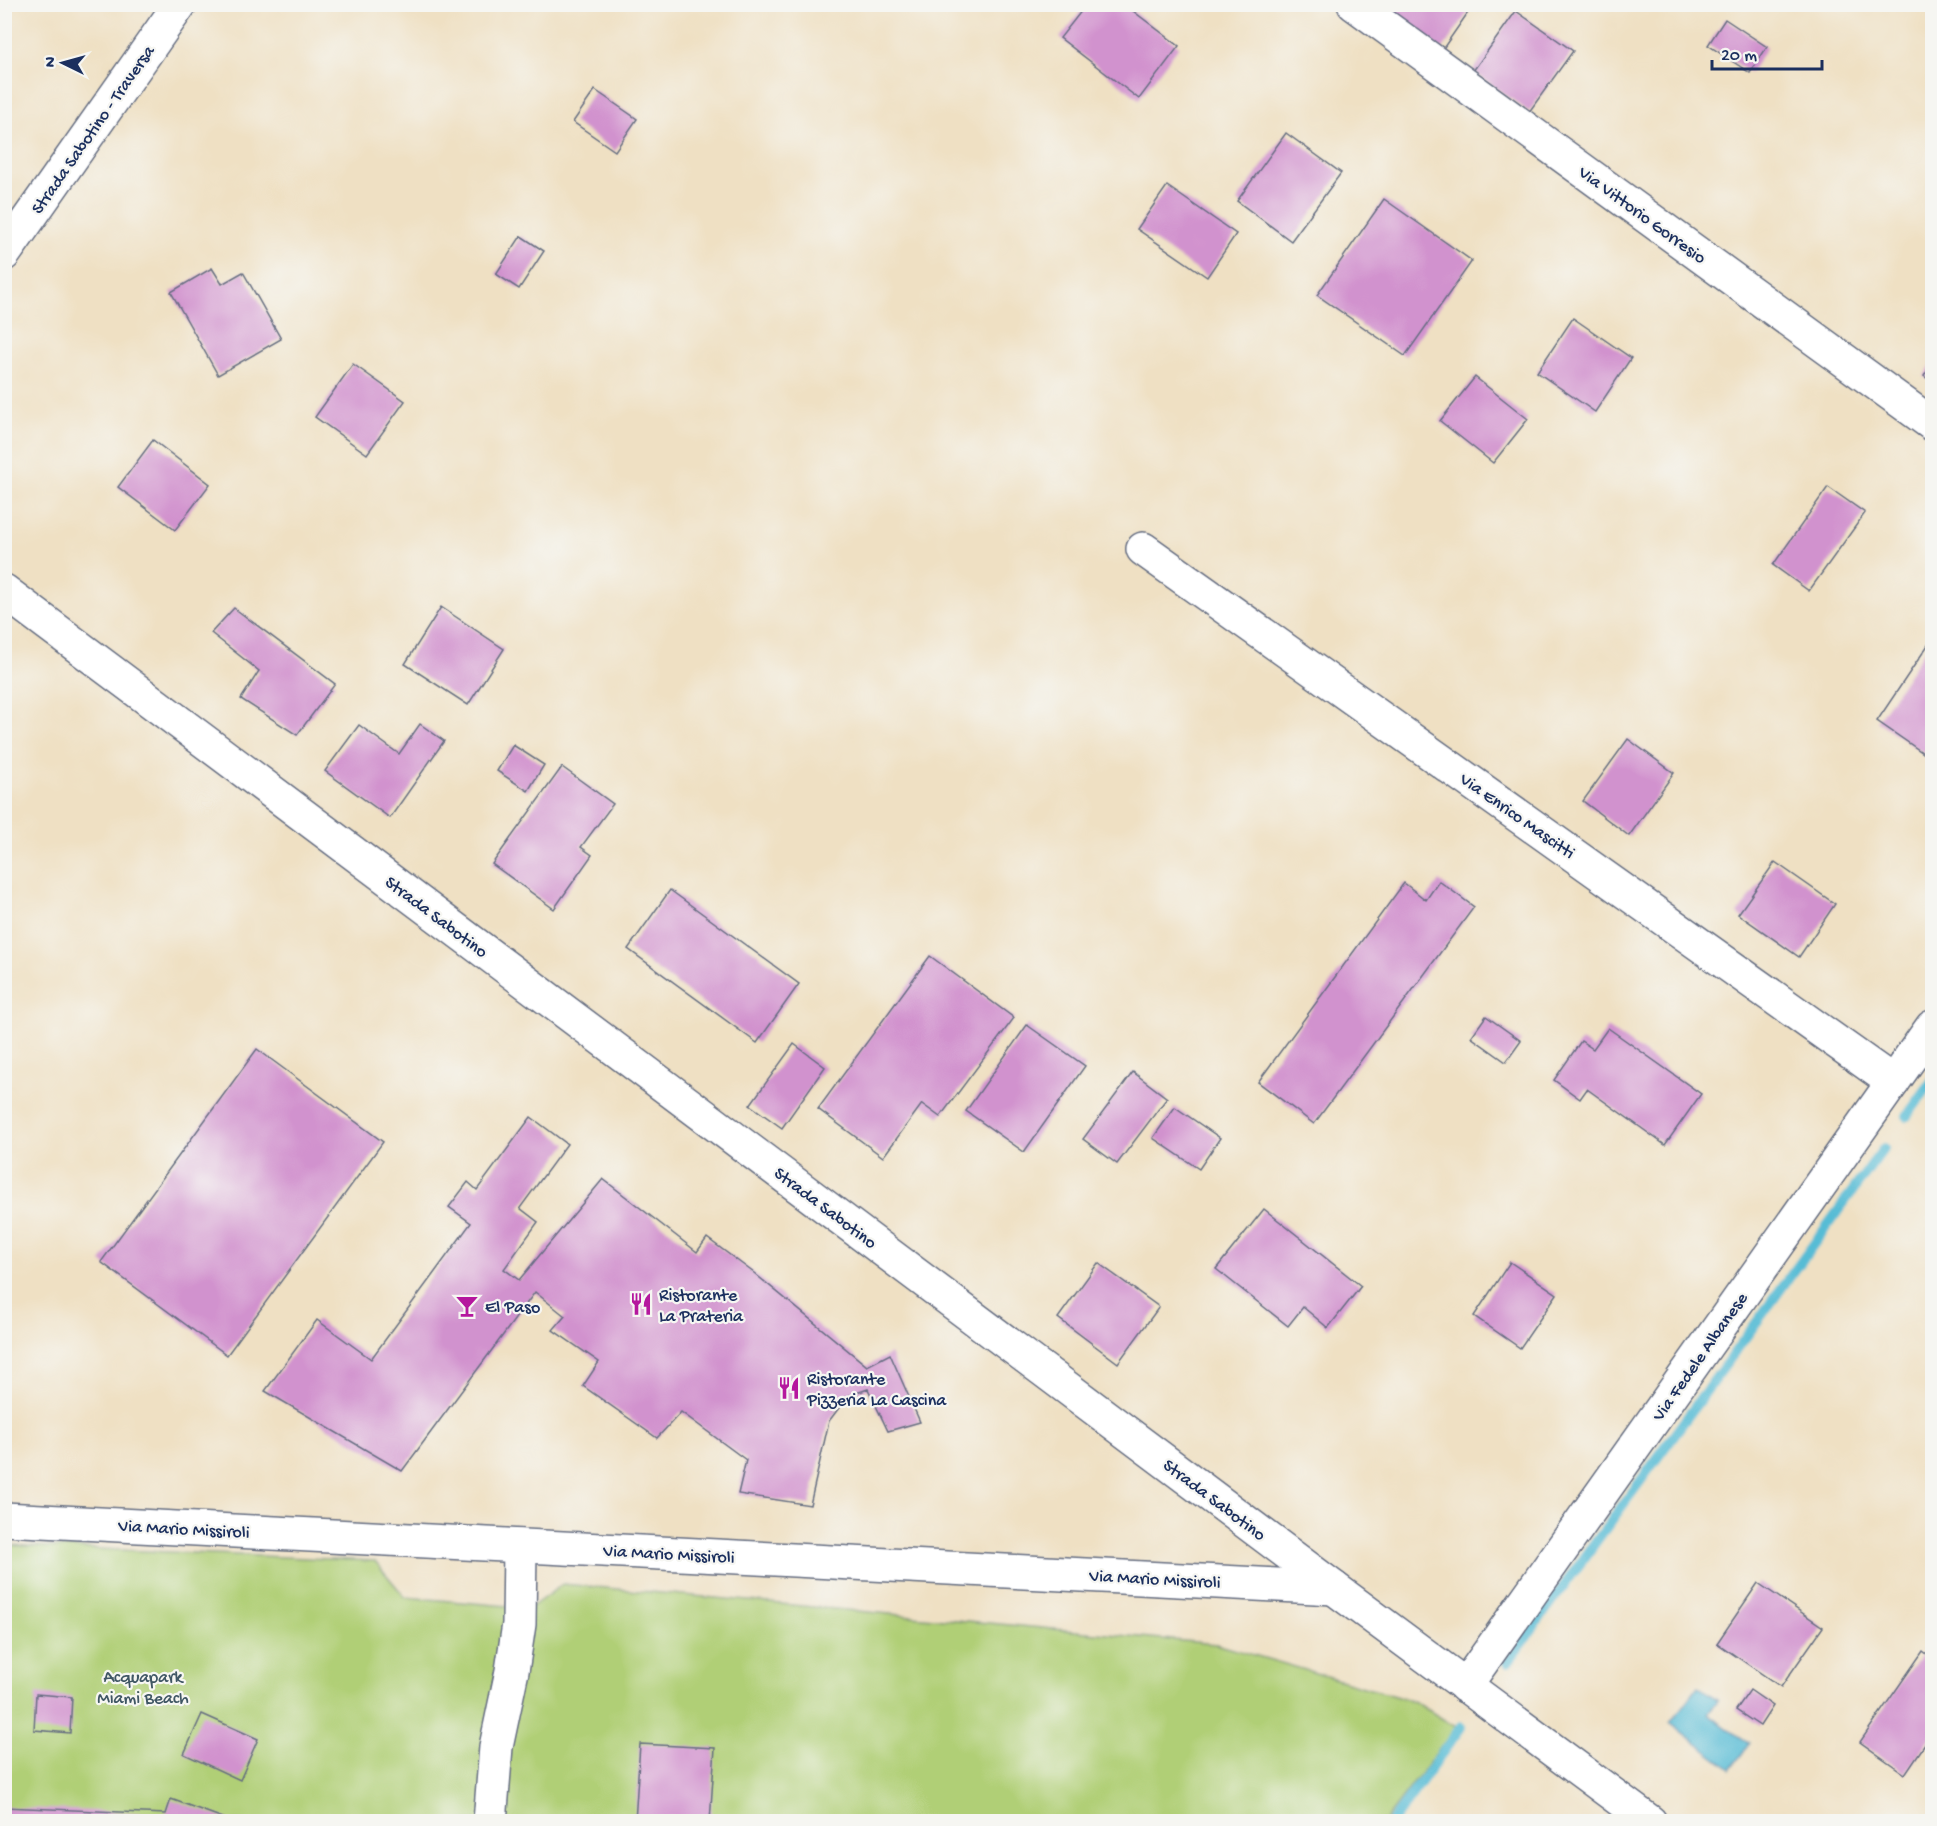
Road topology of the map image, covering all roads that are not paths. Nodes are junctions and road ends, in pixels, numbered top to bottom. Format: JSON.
{"nodes":[{"id":1,"x":180,"y":4,"type":"edge"},
{"id":2,"x":1354,"y":4,"type":"edge"},
{"id":3,"x":4,"y":254,"type":"edge"},
{"id":4,"x":1932,"y":424,"type":"edge"},
{"id":5,"x":1143,"y":549,"type":"dead end"},
{"id":6,"x":4,"y":591,"type":"edge"},
{"id":7,"x":1932,"y":1027,"type":"edge"},
{"id":8,"x":1893,"y":1082,"type":"junction"},
{"id":9,"x":4,"y":1519,"type":"edge"},
{"id":10,"x":520,"y":1546,"type":"junction"},
{"id":11,"x":1334,"y":1588,"type":"junction"},
{"id":12,"x":1465,"y":1686,"type":"junction"},
{"id":13,"x":490,"y":1821,"type":"edge"},
{"id":14,"x":1650,"y":1821,"type":"edge"}],
"edges":[{"from":1,"to":3,"type":"street","name":"Strada Sabotino - Traversa"},
{"from":2,"to":4,"type":"street","name":"Via Vittorio Gorresio"},
{"from":5,"to":8,"type":"street","name":"Via Enrico Mascitti"},
{"from":6,"to":11,"type":"street","name":"Strada Sabotino"},
{"from":7,"to":8,"type":"street","name":"Via Fedele Albanese"},
{"from":8,"to":12,"type":"street","name":"Via Fedele Albanese"},
{"from":9,"to":10,"type":"street","name":"Via Mario Missiroli"},
{"from":10,"to":11,"type":"street","name":"Via Mario Missiroli"},
{"from":10,"to":13,"type":"street"},
{"from":11,"to":12,"type":"street","name":"Strada Sabotino"},
{"from":12,"to":14,"type":"street","name":"Strada Sabotino"}]}
